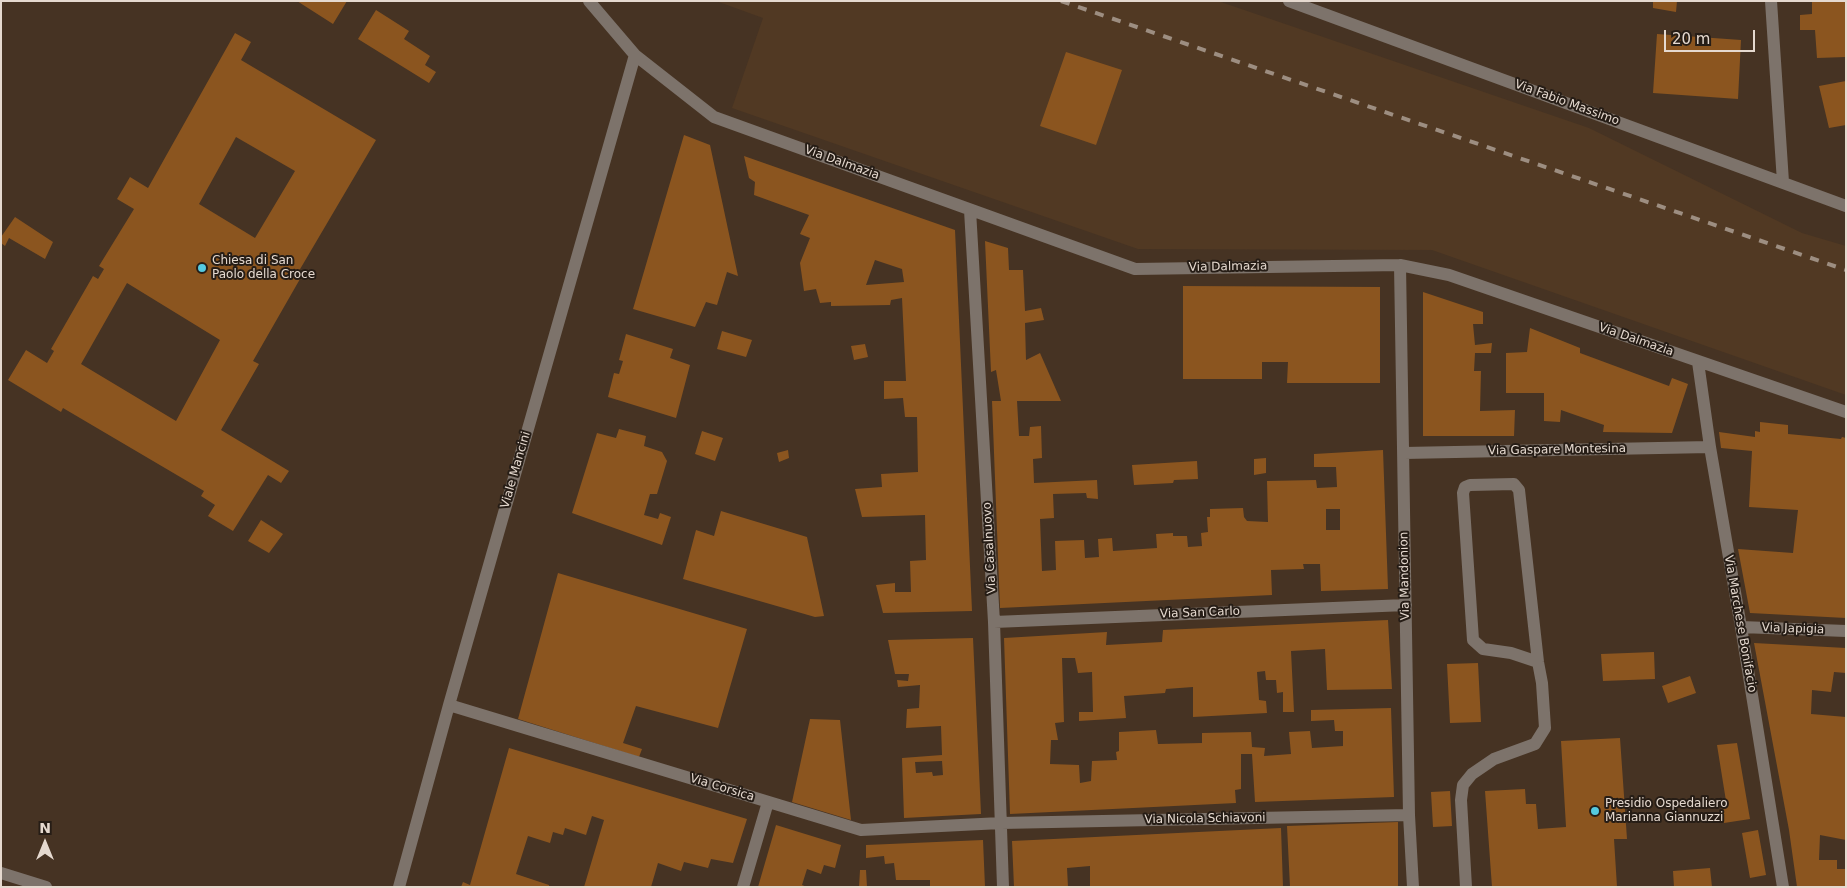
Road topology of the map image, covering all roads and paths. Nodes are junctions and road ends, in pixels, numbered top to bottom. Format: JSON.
{"nodes":[{"id":1,"x":589,"y":1,"type":"edge"},
{"id":2,"x":1289,"y":1,"type":"edge"},
{"id":3,"x":1771,"y":1,"type":"edge"},
{"id":4,"x":635,"y":55,"type":"junction"},
{"id":5,"x":1783,"y":182,"type":"junction"},
{"id":6,"x":1846,"y":206,"type":"edge"},
{"id":7,"x":970,"y":210,"type":"junction"},
{"id":8,"x":1400,"y":265,"type":"junction"},
{"id":9,"x":1698,"y":362,"type":"junction"},
{"id":10,"x":1846,"y":412,"type":"edge"},
{"id":11,"x":1710,"y":447,"type":"junction"},
{"id":12,"x":1404,"y":453,"type":"junction"},
{"id":13,"x":1406,"y":605,"type":"junction"},
{"id":14,"x":994,"y":622,"type":"junction"},
{"id":15,"x":1741,"y":627,"type":"junction"},
{"id":16,"x":1846,"y":631,"type":"edge"},
{"id":17,"x":1538,"y":662,"type":"junction"},
{"id":18,"x":449,"y":704,"type":"junction"},
{"id":19,"x":768,"y":802,"type":"junction"},
{"id":20,"x":1409,"y":815,"type":"junction"},
{"id":21,"x":1001,"y":823,"type":"junction"},
{"id":22,"x":1,"y":873,"type":"edge"},
{"id":23,"x":46,"y":887,"type":"edge"},
{"id":24,"x":399,"y":887,"type":"edge"},
{"id":25,"x":743,"y":887,"type":"edge"},
{"id":26,"x":1003,"y":887,"type":"edge"},
{"id":27,"x":1413,"y":887,"type":"edge"},
{"id":28,"x":1466,"y":887,"type":"edge"},
{"id":29,"x":1783,"y":887,"type":"edge"}],
"edges":[{"from":1,"to":4,"type":"street","name":"Via Dalmazia"},
{"from":2,"to":5,"type":"street","name":"Via Fabio Massimo"},
{"from":3,"to":5,"type":"street"},
{"from":4,"to":7,"type":"street","name":"Via Dalmazia"},
{"from":4,"to":18,"type":"street","name":"Viale Mancini"},
{"from":5,"to":6,"type":"street","name":"Via Fabio Massimo"},
{"from":7,"to":8,"type":"street","name":"Via Dalmazia"},
{"from":7,"to":14,"type":"street","name":"Via Casalnuovo"},
{"from":8,"to":9,"type":"street","name":"Via Dalmazia"},
{"from":8,"to":12,"type":"street","name":"Via Mandonion"},
{"from":9,"to":10,"type":"street","name":"Via Dalmazia"},
{"from":9,"to":11,"type":"street","name":"Via Marchese Bonifacio"},
{"from":11,"to":12,"type":"street","name":"Via Gaspare Montesina"},
{"from":11,"to":15,"type":"street","name":"Via Marchese Bonifacio"},
{"from":12,"to":13,"type":"street","name":"Via Mandonion"},
{"from":13,"to":14,"type":"street","name":"Via San Carlo"},
{"from":13,"to":20,"type":"street","name":"Via Mandonion"},
{"from":14,"to":21,"type":"street","name":"Via Casalnuovo"},
{"from":15,"to":16,"type":"street","name":"Via Japigia"},
{"from":15,"to":29,"type":"street","name":"Via Marchese Bonifacio"},
{"from":17,"to":17,"type":"street"},
{"from":17,"to":28,"type":"street"},
{"from":18,"to":19,"type":"street","name":"Via Corsica"},
{"from":18,"to":24,"type":"street","name":"Viale Mancini"},
{"from":19,"to":21,"type":"street","name":"Via Corsica"},
{"from":19,"to":25,"type":"street"},
{"from":20,"to":21,"type":"street","name":"Via Nicola Schiavoni"},
{"from":20,"to":27,"type":"street","name":"Via Mandonion"},
{"from":21,"to":26,"type":"street","name":"Via Casalnuovo"},
{"from":22,"to":23,"type":"street"}]}
